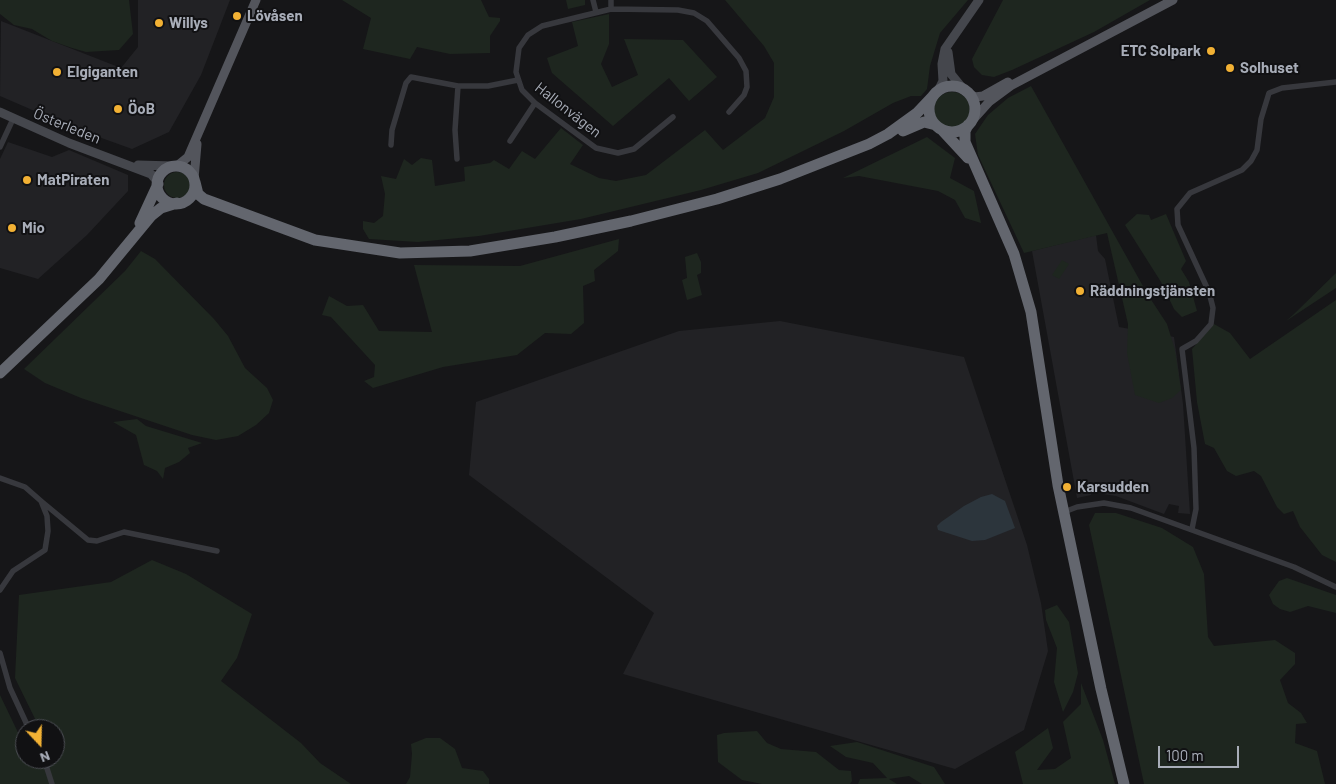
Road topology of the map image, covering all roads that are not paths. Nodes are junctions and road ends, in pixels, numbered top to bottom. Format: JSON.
{"nodes":[{"id":1,"x":249,"y":0,"type":"edge"},
{"id":2,"x":256,"y":0,"type":"edge"},
{"id":3,"x":593,"y":0,"type":"edge"},
{"id":4,"x":611,"y":0,"type":"edge"},
{"id":5,"x":979,"y":0,"type":"edge"},
{"id":6,"x":1163,"y":0,"type":"edge"},
{"id":7,"x":1173,"y":0,"type":"edge"},
{"id":8,"x":611,"y":8,"type":"junction"},
{"id":9,"x":596,"y":12,"type":"junction"},
{"id":10,"x":242,"y":32,"type":"junction"},
{"id":11,"x":952,"y":40,"type":"junction"},
{"id":12,"x":518,"y":80,"type":"junction"},
{"id":13,"x":1336,"y":82,"type":"edge"},
{"id":14,"x":458,"y":86,"type":"junction"},
{"id":15,"x":966,"y":92,"type":"junction"},
{"id":16,"x":936,"y":94,"type":"junction"},
{"id":17,"x":535,"y":103,"type":"junction"},
{"id":18,"x":0,"y":112,"type":"edge"},
{"id":19,"x":729,"y":112,"type":"dead end"},
{"id":20,"x":673,"y":116,"type":"dead end"},
{"id":21,"x":13,"y":119,"type":"junction"},
{"id":22,"x":969,"y":124,"type":"junction"},
{"id":23,"x":938,"y":127,"type":"junction"},
{"id":24,"x":197,"y":137,"type":"junction"},
{"id":25,"x":510,"y":141,"type":"dead end"},
{"id":26,"x":869,"y":144,"type":"junction"},
{"id":27,"x":391,"y":145,"type":"dead end"},
{"id":28,"x":0,"y":147,"type":"edge"},
{"id":29,"x":457,"y":159,"type":"dead end"},
{"id":30,"x":125,"y":164,"type":"junction"},
{"id":31,"x":176,"y":166,"type":"junction"},
{"id":32,"x":978,"y":171,"type":"junction"},
{"id":33,"x":194,"y":181,"type":"junction"},
{"id":34,"x":158,"y":183,"type":"junction"},
{"id":35,"x":179,"y":203,"type":"junction"},
{"id":36,"x":222,"y":206,"type":"junction"},
{"id":37,"x":0,"y":370,"type":"edge"},
{"id":38,"x":0,"y":478,"type":"edge"},
{"id":39,"x":41,"y":501,"type":"junction"},
{"id":40,"x":1064,"y":512,"type":"junction"},
{"id":41,"x":1192,"y":529,"type":"junction"},
{"id":42,"x":217,"y":551,"type":"dead end"},
{"id":43,"x":1336,"y":587,"type":"edge"},
{"id":44,"x":0,"y":590,"type":"edge"},
{"id":45,"x":0,"y":653,"type":"edge"},
{"id":46,"x":24,"y":719,"type":"edge"},
{"id":47,"x":47,"y":769,"type":"edge"},
{"id":48,"x":52,"y":784,"type":"edge"},
{"id":49,"x":1124,"y":784,"type":"edge"}],
"edges":[{"from":1,"to":10,"type":"main road"},
{"from":2,"to":10,"type":"main road"},
{"from":3,"to":9,"type":"street"},
{"from":4,"to":8,"type":"street"},
{"from":5,"to":11,"type":"street"},
{"from":6,"to":15,"type":"main road"},
{"from":7,"to":22,"type":"main road"},
{"from":8,"to":9,"type":"street","name":"Hallonvägen"},
{"from":8,"to":19,"type":"street","name":"Hallonvägen"},
{"from":9,"to":12,"type":"street","name":"Hallonvägen"},
{"from":10,"to":24,"type":"main road"},
{"from":11,"to":15,"type":"street"},
{"from":11,"to":16,"type":"street"},
{"from":12,"to":14,"type":"street"},
{"from":12,"to":17,"type":"street","name":"Hallonvägen"},
{"from":13,"to":41,"type":"street"},
{"from":14,"to":27,"type":"street"},
{"from":14,"to":29,"type":"street"},
{"from":15,"to":16,"type":"highway"},
{"from":15,"to":22,"type":"highway"},
{"from":16,"to":23,"type":"highway"},
{"from":16,"to":26,"type":"highway"},
{"from":17,"to":20,"type":"street","name":"Hallonvägen"},
{"from":17,"to":25,"type":"street"},
{"from":18,"to":21,"type":"street","name":"Österleden"},
{"from":21,"to":28,"type":"street"},
{"from":21,"to":30,"type":"street","name":"Österleden"},
{"from":22,"to":23,"type":"highway"},
{"from":22,"to":32,"type":"highway"},
{"from":23,"to":26,"type":"highway"},
{"from":23,"to":32,"type":"highway"},
{"from":24,"to":31,"type":"main road"},
{"from":24,"to":33,"type":"main road"},
{"from":26,"to":36,"type":"highway"},
{"from":30,"to":31,"type":"street","name":"Österleden"},
{"from":30,"to":34,"type":"street","name":"Österleden"},
{"from":31,"to":33,"type":"highway"},
{"from":31,"to":34,"type":"highway"},
{"from":32,"to":40,"type":"highway"},
{"from":33,"to":35,"type":"highway"},
{"from":33,"to":36,"type":"highway"},
{"from":34,"to":35,"type":"highway"},
{"from":34,"to":37,"type":"highway"},
{"from":35,"to":36,"type":"highway"},
{"from":35,"to":37,"type":"highway"},
{"from":38,"to":39,"type":"street"},
{"from":39,"to":42,"type":"street"},
{"from":39,"to":44,"type":"street"},
{"from":40,"to":41,"type":"street"},
{"from":40,"to":49,"type":"highway"},
{"from":41,"to":43,"type":"street"},
{"from":45,"to":46,"type":"street"},
{"from":47,"to":48,"type":"street"}]}
